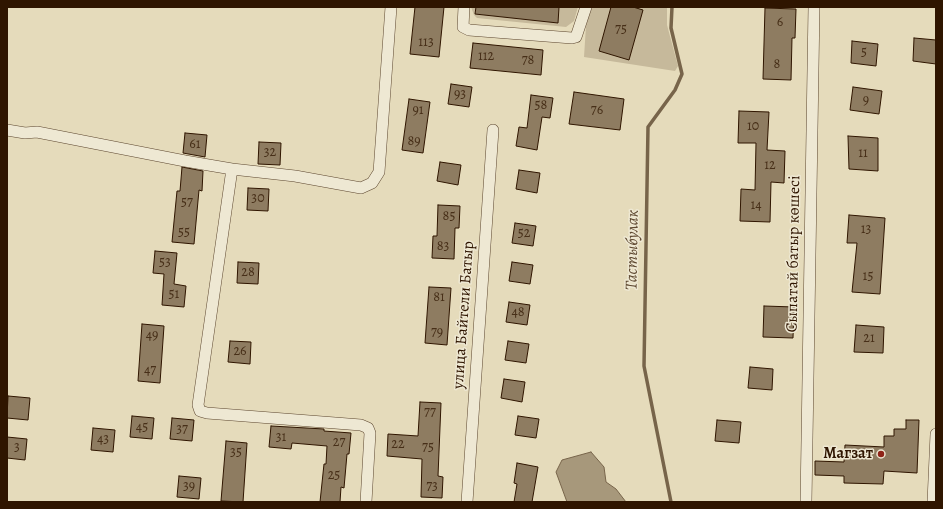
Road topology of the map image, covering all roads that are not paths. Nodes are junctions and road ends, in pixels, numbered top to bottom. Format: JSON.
{"nodes":[{"id":1,"x":391,"y":7,"type":"edge"},
{"id":2,"x":464,"y":7,"type":"edge"},
{"id":3,"x":586,"y":7,"type":"edge"},
{"id":4,"x":814,"y":7,"type":"edge"},
{"id":5,"x":7,"y":130,"type":"edge"},
{"id":6,"x":493,"y":130,"type":"dead end"},
{"id":7,"x":232,"y":169,"type":"junction"},
{"id":8,"x":936,"y":434,"type":"edge"},
{"id":9,"x":366,"y":502,"type":"edge"},
{"id":10,"x":467,"y":502,"type":"edge"},
{"id":11,"x":806,"y":502,"type":"edge"},
{"id":12,"x":933,"y":502,"type":"edge"}],
"edges":[{"from":1,"to":7,"type":"street"},
{"from":2,"to":3,"type":"street"},
{"from":4,"to":11,"type":"street","name":"Сыпатай батыр көшесі"},
{"from":5,"to":7,"type":"street"},
{"from":6,"to":10,"type":"street","name":"улица Байтели Батыр"},
{"from":7,"to":9,"type":"street"},
{"from":8,"to":12,"type":"street"}]}
